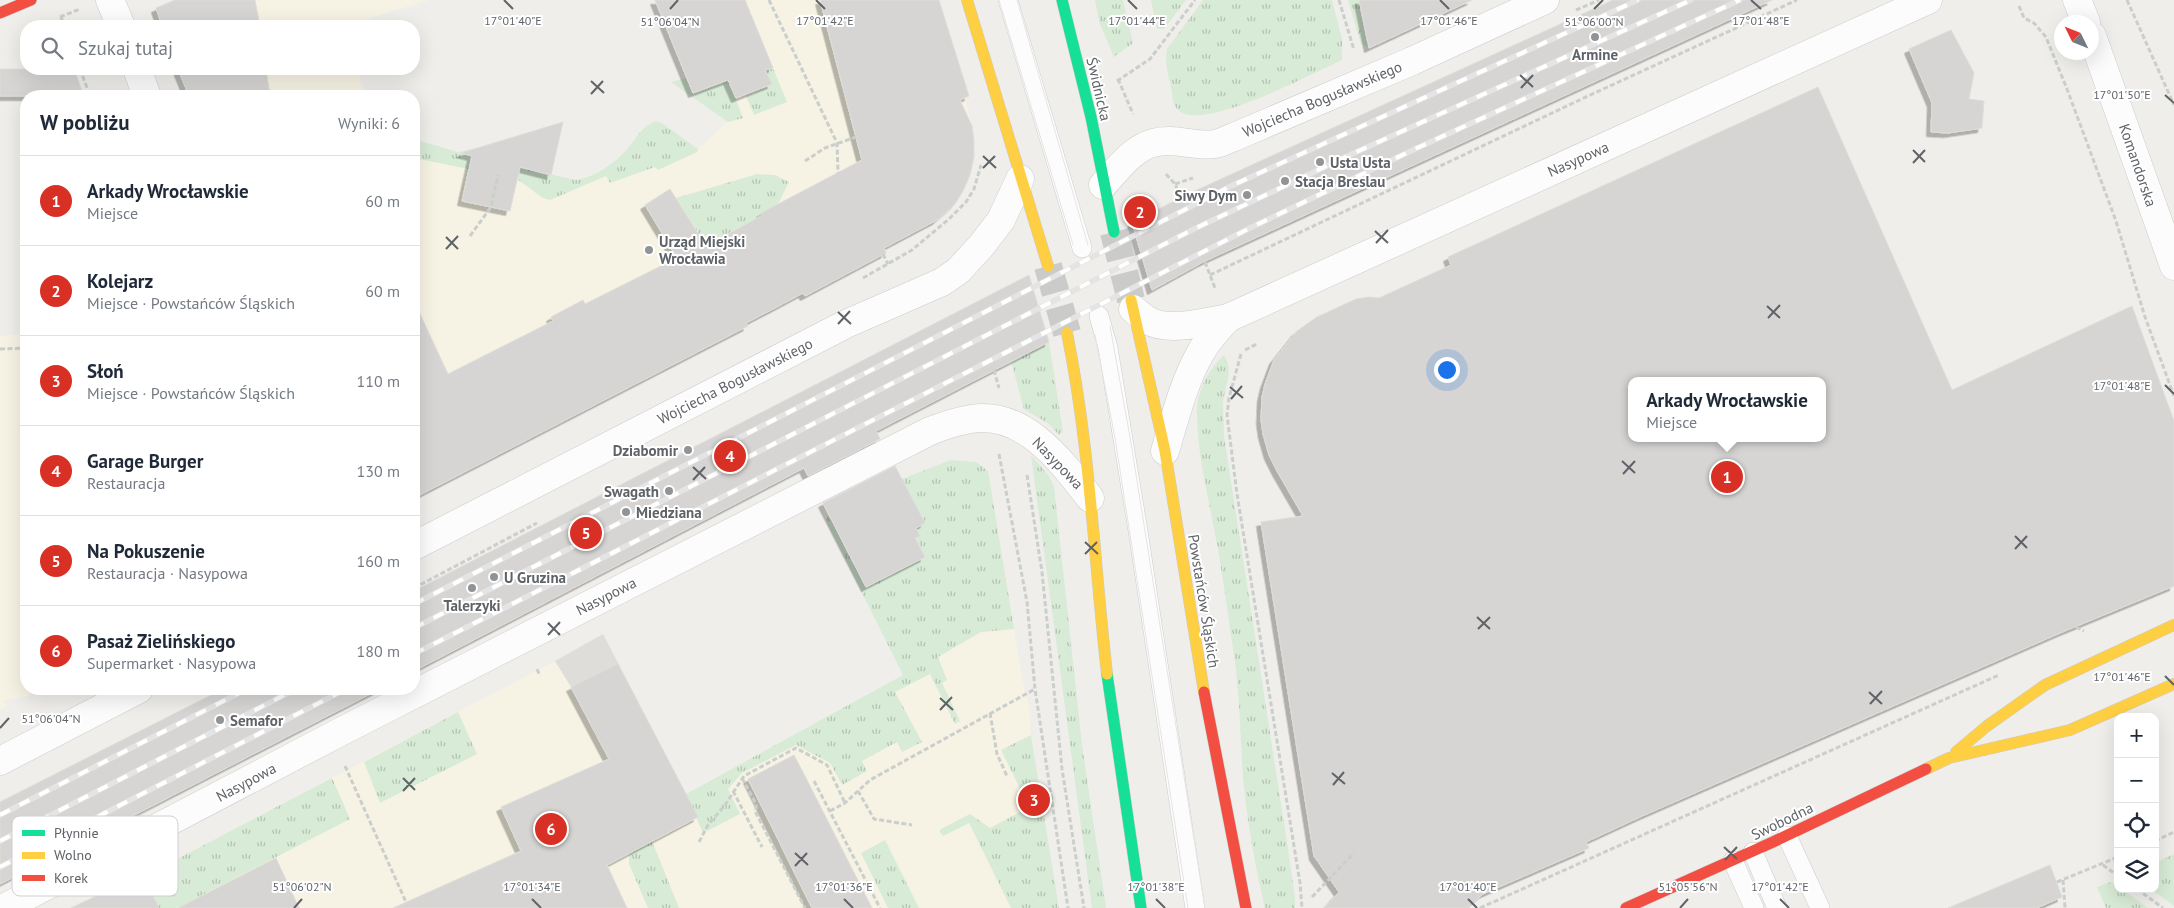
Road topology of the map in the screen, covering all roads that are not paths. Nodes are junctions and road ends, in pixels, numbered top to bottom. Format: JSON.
{"nodes":[{"id":1,"x":31,"y":0,"type":"edge"},
{"id":2,"x":967,"y":0,"type":"edge"},
{"id":3,"x":1008,"y":0,"type":"edge"},
{"id":4,"x":1062,"y":0,"type":"edge"},
{"id":5,"x":1545,"y":0,"type":"edge"},
{"id":6,"x":1928,"y":0,"type":"edge"},
{"id":7,"x":99,"y":3,"type":"edge"},
{"id":8,"x":0,"y":13,"type":"edge"},
{"id":9,"x":115,"y":20,"type":"edge"},
{"id":10,"x":2099,"y":56,"type":"edge"},
{"id":11,"x":139,"y":75,"type":"edge"},
{"id":12,"x":146,"y":90,"type":"edge"},
{"id":13,"x":1020,"y":179,"type":"junction"},
{"id":14,"x":1103,"y":185,"type":"junction"},
{"id":15,"x":1114,"y":232,"type":"tunnel mouth"},
{"id":16,"x":1082,"y":248,"type":"dead end"},
{"id":17,"x":1048,"y":266,"type":"tunnel mouth"},
{"id":18,"x":2174,"y":266,"type":"edge"},
{"id":19,"x":1132,"y":304,"type":"joint"},
{"id":20,"x":1223,"y":306,"type":"junction"},
{"id":21,"x":1099,"y":316,"type":"dead end"},
{"id":22,"x":1066,"y":333,"type":"tunnel mouth"},
{"id":23,"x":1165,"y":451,"type":"junction"},
{"id":24,"x":1090,"y":498,"type":"junction"},
{"id":25,"x":420,"y":543,"type":"edge"},
{"id":26,"x":2174,"y":625,"type":"edge"},
{"id":27,"x":2174,"y":684,"type":"edge"},
{"id":28,"x":420,"y":688,"type":"edge"},
{"id":29,"x":128,"y":695,"type":"edge"},
{"id":30,"x":399,"y":695,"type":"edge"},
{"id":31,"x":383,"y":699,"type":"edge"},
{"id":32,"x":1949,"y":758,"type":"junction"},
{"id":33,"x":0,"y":761,"type":"edge"},
{"id":34,"x":178,"y":817,"type":"edge"},
{"id":35,"x":1787,"y":836,"type":"junction"},
{"id":36,"x":1753,"y":852,"type":"junction"},
{"id":37,"x":1733,"y":860,"type":"junction"},
{"id":38,"x":27,"y":896,"type":"edge"},
{"id":39,"x":4,"y":908,"type":"edge"},
{"id":40,"x":1141,"y":908,"type":"edge"},
{"id":41,"x":1195,"y":908,"type":"edge"},
{"id":42,"x":1246,"y":908,"type":"edge"},
{"id":43,"x":1626,"y":908,"type":"edge"},
{"id":44,"x":1754,"y":908,"type":"edge"},
{"id":45,"x":1777,"y":908,"type":"edge"},
{"id":46,"x":1820,"y":908,"type":"edge"}],
"edges":[{"from":1,"to":8,"type":"main road"},
{"from":2,"to":13,"type":"main road"},
{"from":3,"to":16,"type":"lane"},
{"from":4,"to":14,"type":"main road","name":"Świdnicka"},
{"from":5,"to":14,"type":"street","name":"Wojciecha Bogusławskiego"},
{"from":6,"to":20,"type":"street","name":"Nasypowa"},
{"from":7,"to":9,"type":"street"},
{"from":10,"to":18,"type":"street","name":"Komandorska"},
{"from":11,"to":12,"type":"street"},
{"from":13,"to":17,"type":"main road"},
{"from":13,"to":25,"type":"street","name":"Wojciecha Bogusławskiego"},
{"from":14,"to":15,"type":"main road"},
{"from":19,"to":20,"type":"street","name":"Nasypowa"},
{"from":19,"to":23,"type":"main road","name":"Powstańców Śląskich"},
{"from":20,"to":23,"type":"street","name":"Nasypowa"},
{"from":21,"to":41,"type":"lane"},
{"from":22,"to":24,"type":"main road"},
{"from":23,"to":42,"type":"main road","name":"Powstańców Śląskich"},
{"from":24,"to":28,"type":"street","name":"Nasypowa"},
{"from":24,"to":40,"type":"main road"},
{"from":26,"to":32,"type":"main road","name":"Swobodna"},
{"from":27,"to":32,"type":"main road","name":"Swobodna"},
{"from":29,"to":33,"type":"street"},
{"from":30,"to":31,"type":"street","name":"Nasypowa"},
{"from":31,"to":34,"type":"street","name":"Nasypowa"},
{"from":32,"to":35,"type":"main road","name":"Swobodna"},
{"from":35,"to":36,"type":"main road","name":"Swobodna"},
{"from":35,"to":46,"type":"lane"},
{"from":36,"to":37,"type":"main road","name":"Swobodna"},
{"from":36,"to":45,"type":"lane"},
{"from":37,"to":43,"type":"main road","name":"Swobodna"},
{"from":37,"to":44,"type":"lane"},
{"from":38,"to":39,"type":"street","name":"Nasypowa"}]}
